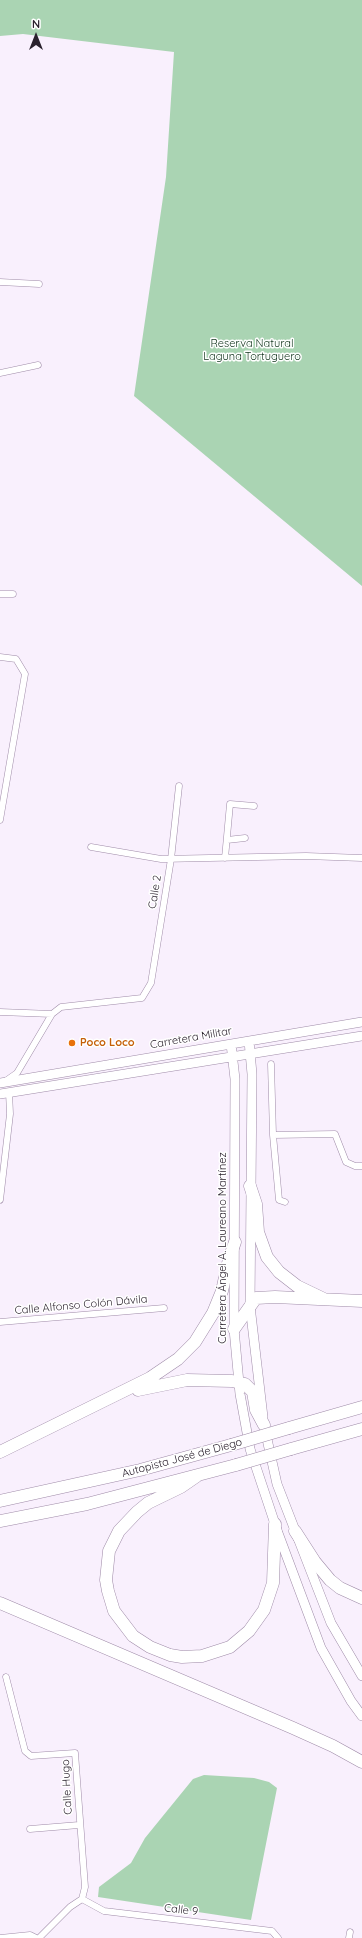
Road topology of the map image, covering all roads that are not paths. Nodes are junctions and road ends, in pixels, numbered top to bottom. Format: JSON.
{"nodes":[{"id":1,"x":0,"y":282,"type":"edge"},
{"id":2,"x":39,"y":284,"type":"dead end"},
{"id":3,"x":38,"y":365,"type":"dead end"},
{"id":4,"x":0,"y":373,"type":"edge"},
{"id":5,"x":0,"y":594,"type":"edge"},
{"id":6,"x":13,"y":594,"type":"dead end"},
{"id":7,"x":0,"y":657,"type":"edge"},
{"id":8,"x":179,"y":786,"type":"dead end"},
{"id":9,"x":254,"y":806,"type":"dead end"},
{"id":10,"x":0,"y":820,"type":"edge"},
{"id":11,"x":245,"y":838,"type":"dead end"},
{"id":12,"x":227,"y":840,"type":"junction"},
{"id":13,"x":91,"y":847,"type":"dead end"},
{"id":14,"x":225,"y":858,"type":"junction"},
{"id":15,"x":362,"y":858,"type":"edge"},
{"id":16,"x":170,"y":859,"type":"junction"},
{"id":17,"x":0,"y":1012,"type":"edge"},
{"id":18,"x":52,"y":1014,"type":"junction"},
{"id":19,"x":362,"y":1022,"type":"edge"},
{"id":20,"x":362,"y":1036,"type":"edge"},
{"id":21,"x":249,"y":1041,"type":"junction"},
{"id":22,"x":231,"y":1044,"type":"junction"},
{"id":23,"x":250,"y":1054,"type":"junction"},
{"id":24,"x":232,"y":1056,"type":"junction"},
{"id":25,"x":271,"y":1064,"type":"dead end"},
{"id":26,"x":3,"y":1082,"type":"edge"},
{"id":27,"x":4,"y":1093,"type":"edge"},
{"id":28,"x":273,"y":1135,"type":"junction"},
{"id":29,"x":362,"y":1166,"type":"edge"},
{"id":30,"x":250,"y":1186,"type":"junction"},
{"id":31,"x":0,"y":1200,"type":"edge"},
{"id":32,"x":285,"y":1202,"type":"dead end"},
{"id":33,"x":235,"y":1242,"type":"junction"},
{"id":34,"x":324,"y":1299,"type":"junction"},
{"id":35,"x":362,"y":1301,"type":"edge"},
{"id":36,"x":250,"y":1306,"type":"junction"},
{"id":37,"x":164,"y":1308,"type":"dead end"},
{"id":38,"x":0,"y":1322,"type":"edge"},
{"id":39,"x":234,"y":1329,"type":"junction"},
{"id":40,"x":239,"y":1382,"type":"junction"},
{"id":41,"x":121,"y":1393,"type":"junction"},
{"id":42,"x":362,"y":1407,"type":"edge"},
{"id":43,"x":264,"y":1425,"type":"junction"},
{"id":44,"x":362,"y":1429,"type":"edge"},
{"id":45,"x":362,"y":1436,"type":"edge"},
{"id":46,"x":326,"y":1440,"type":"junction"},
{"id":47,"x":0,"y":1452,"type":"edge"},
{"id":48,"x":197,"y":1476,"type":"junction"},
{"id":49,"x":0,"y":1501,"type":"edge"},
{"id":50,"x":0,"y":1521,"type":"edge"},
{"id":51,"x":275,"y":1524,"type":"junction"},
{"id":52,"x":295,"y":1531,"type":"junction"},
{"id":53,"x":362,"y":1598,"type":"edge"},
{"id":54,"x":0,"y":1603,"type":"edge"},
{"id":55,"x":362,"y":1676,"type":"edge"},
{"id":56,"x":6,"y":1677,"type":"dead end"},
{"id":57,"x":362,"y":1716,"type":"edge"},
{"id":58,"x":362,"y":1762,"type":"edge"},
{"id":59,"x":80,"y":1825,"type":"junction"},
{"id":60,"x":30,"y":1829,"type":"dead end"},
{"id":61,"x":82,"y":1899,"type":"junction"},
{"id":62,"x":0,"y":1938,"type":"edge"},
{"id":63,"x":37,"y":1938,"type":"edge"},
{"id":64,"x":278,"y":1938,"type":"edge"}],
"edges":[{"from":1,"to":2,"type":"street"},
{"from":3,"to":4,"type":"street"},
{"from":5,"to":6,"type":"street"},
{"from":7,"to":10,"type":"street"},
{"from":8,"to":16,"type":"street","name":"Calle 2"},
{"from":9,"to":12,"type":"street"},
{"from":11,"to":12,"type":"street"},
{"from":12,"to":14,"type":"street"},
{"from":13,"to":16,"type":"street"},
{"from":14,"to":15,"type":"street"},
{"from":14,"to":16,"type":"street"},
{"from":16,"to":18,"type":"street","name":"Calle 2"},
{"from":17,"to":18,"type":"street"},
{"from":18,"to":26,"type":"street"},
{"from":19,"to":21,"type":"main road","name":"Carretera Militar"},
{"from":20,"to":23,"type":"main road"},
{"from":21,"to":22,"type":"main road","name":"Carretera Militar"},
{"from":21,"to":23,"type":"main road"},
{"from":22,"to":24,"type":"main road","name":"Carretera Ángel A. Laureano Martínez"},
{"from":22,"to":26,"type":"main road","name":"Carretera Militar"},
{"from":23,"to":24,"type":"main road"},
{"from":23,"to":30,"type":"main road"},
{"from":24,"to":27,"type":"main road"},
{"from":24,"to":33,"type":"main road","name":"Carretera Ángel A. Laureano Martínez"},
{"from":25,"to":28,"type":"street"},
{"from":27,"to":31,"type":"street"},
{"from":28,"to":29,"type":"street"},
{"from":28,"to":32,"type":"street"},
{"from":30,"to":34,"type":"highway"},
{"from":30,"to":36,"type":"main road"},
{"from":33,"to":39,"type":"main road","name":"Carretera Ángel A. Laureano Martínez"},
{"from":33,"to":41,"type":"highway"},
{"from":34,"to":35,"type":"highway"},
{"from":34,"to":36,"type":"highway"},
{"from":36,"to":39,"type":"highway"},
{"from":36,"to":43,"type":"main road"},
{"from":37,"to":38,"type":"street","name":"Calle Alfonso Colón Dávila"},
{"from":39,"to":40,"type":"main road","name":"Carretera Ángel A. Laureano Martínez"},
{"from":40,"to":41,"type":"highway"},
{"from":40,"to":43,"type":"highway"},
{"from":40,"to":51,"type":"main road","name":"Carretera Ángel A. Laureano Martínez"},
{"from":41,"to":47,"type":"highway"},
{"from":42,"to":49,"type":"highway","name":"Autopista José de Diego","bridge":true},
{"from":43,"to":52,"type":"main road"},
{"from":44,"to":46,"type":"highway","name":"Autopista José de Diego"},
{"from":45,"to":46,"type":"highway"},
{"from":46,"to":48,"type":"highway","name":"Autopista José de Diego","bridge":true},
{"from":48,"to":50,"type":"highway","name":"Autopista José de Diego"},
{"from":48,"to":51,"type":"highway"},
{"from":51,"to":57,"type":"main road","name":"Carretera Ángel A. Laureano Martínez"},
{"from":52,"to":53,"type":"highway"},
{"from":52,"to":55,"type":"main road"},
{"from":54,"to":58,"type":"highway"},
{"from":56,"to":59,"type":"street","name":"Calle Hugo"},
{"from":59,"to":60,"type":"street"},
{"from":59,"to":61,"type":"street","name":"Calle Hugo"},
{"from":61,"to":63,"type":"street"},
{"from":61,"to":64,"type":"street","name":"Calle 9"},
{"from":62,"to":63,"type":"street"}]}
